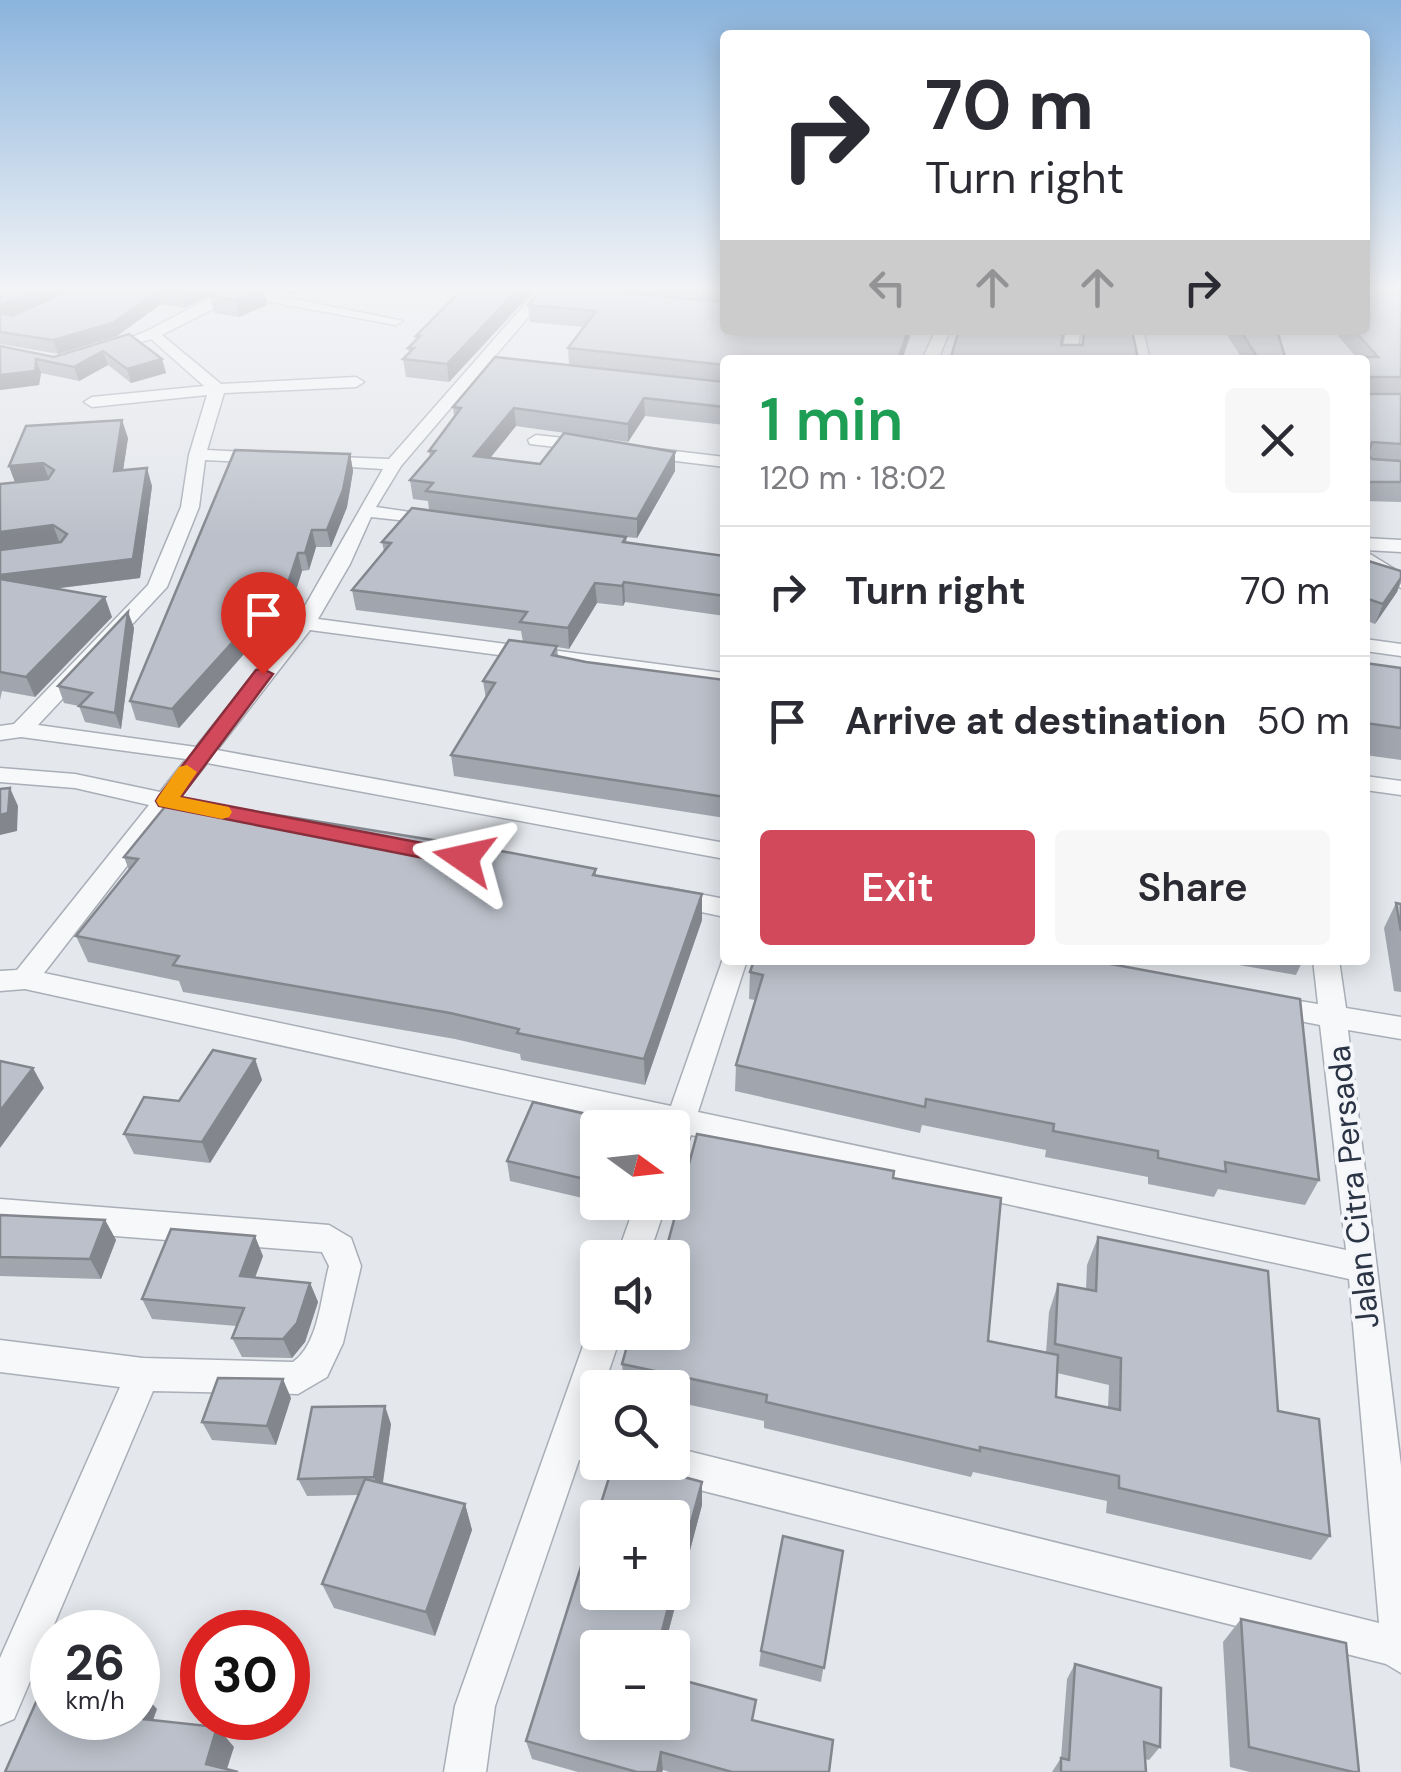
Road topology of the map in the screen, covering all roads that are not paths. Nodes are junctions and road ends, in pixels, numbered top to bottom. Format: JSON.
{"nodes":[{"id":1,"x":195,"y":370,"type":"edge"},
{"id":2,"x":484,"y":370,"type":"edge"},
{"id":3,"x":356,"y":382,"type":"dead end"},
{"id":4,"x":217,"y":389,"type":"junction"},
{"id":5,"x":92,"y":402,"type":"dead end"},
{"id":6,"x":536,"y":440,"type":"dead end"},
{"id":7,"x":612,"y":448,"type":"edge"},
{"id":8,"x":631,"y":451,"type":"edge"},
{"id":9,"x":198,"y":455,"type":"junction"},
{"id":10,"x":720,"y":461,"type":"edge"},
{"id":11,"x":394,"y":464,"type":"junction"},
{"id":12,"x":365,"y":511,"type":"junction"},
{"id":13,"x":460,"y":524,"type":"edge"},
{"id":14,"x":1370,"y":544,"type":"edge"},
{"id":15,"x":1401,"y":546,"type":"edge"},
{"id":16,"x":1370,"y":560,"type":"edge"},
{"id":17,"x":1401,"y":582,"type":"edge"},
{"id":18,"x":305,"y":623,"type":"junction"},
{"id":19,"x":1370,"y":646,"type":"edge"},
{"id":20,"x":1398,"y":649,"type":"edge"},
{"id":21,"x":720,"y":678,"type":"edge"},
{"id":22,"x":10,"y":731,"type":"edge"},
{"id":23,"x":199,"y":754,"type":"junction"},
{"id":24,"x":0,"y":775,"type":"edge"},
{"id":25,"x":1370,"y":784,"type":"edge"},
{"id":26,"x":1401,"y":788,"type":"edge"},
{"id":27,"x":166,"y":801,"type":"junction"},
{"id":28,"x":205,"y":808,"type":"edge"},
{"id":29,"x":720,"y":850,"type":"edge"},
{"id":30,"x":648,"y":894,"type":"edge"},
{"id":31,"x":720,"y":907,"type":"edge"},
{"id":32,"x":732,"y":965,"type":"edge"},
{"id":33,"x":1327,"y":965,"type":"edge"},
{"id":34,"x":12,"y":980,"type":"edge"},
{"id":35,"x":1240,"y":1000,"type":"edge"},
{"id":36,"x":1334,"y":1017,"type":"junction"},
{"id":37,"x":1401,"y":1028,"type":"edge"},
{"id":38,"x":685,"y":1110,"type":"edge"},
{"id":39,"x":580,"y":1111,"type":"edge"},
{"id":40,"x":690,"y":1136,"type":"edge"},
{"id":41,"x":0,"y":1213,"type":"edge"},
{"id":42,"x":1364,"y":1268,"type":"junction"},
{"id":43,"x":0,"y":1356,"type":"edge"},
{"id":44,"x":143,"y":1374,"type":"junction"},
{"id":45,"x":580,"y":1448,"type":"edge"},
{"id":46,"x":690,"y":1470,"type":"edge"},
{"id":47,"x":1401,"y":1650,"type":"edge"},
{"id":48,"x":0,"y":1706,"type":"edge"},
{"id":49,"x":465,"y":1772,"type":"edge"}],
"edges":[{"from":1,"to":4,"type":"street"},
{"from":2,"to":11,"type":"street"},
{"from":3,"to":4,"type":"street"},
{"from":4,"to":5,"type":"street"},
{"from":4,"to":9,"type":"street"},
{"from":6,"to":7,"type":"street"},
{"from":8,"to":10,"type":"street"},
{"from":9,"to":11,"type":"street"},
{"from":9,"to":22,"type":"street"},
{"from":11,"to":12,"type":"street"},
{"from":12,"to":13,"type":"street"},
{"from":12,"to":18,"type":"street"},
{"from":14,"to":15,"type":"street"},
{"from":16,"to":17,"type":"street"},
{"from":18,"to":21,"type":"street"},
{"from":18,"to":23,"type":"street"},
{"from":19,"to":20,"type":"street"},
{"from":22,"to":23,"type":"street"},
{"from":23,"to":27,"type":"street"},
{"from":23,"to":29,"type":"street"},
{"from":24,"to":27,"type":"street"},
{"from":25,"to":26,"type":"street"},
{"from":27,"to":28,"type":"street"},
{"from":27,"to":34,"type":"street"},
{"from":30,"to":31,"type":"street"},
{"from":32,"to":38,"type":"street"},
{"from":33,"to":36,"type":"street","name":"Jalan Citra Persada"},
{"from":34,"to":39,"type":"street"},
{"from":35,"to":36,"type":"street"},
{"from":36,"to":37,"type":"street"},
{"from":36,"to":42,"type":"street","name":"Jalan Citra Persada"},
{"from":40,"to":42,"type":"street"},
{"from":41,"to":44,"type":"street"},
{"from":42,"to":47,"type":"street","name":"Jalan Citra Persada"},
{"from":43,"to":44,"type":"street"},
{"from":44,"to":48,"type":"street"},
{"from":45,"to":49,"type":"street"},
{"from":46,"to":47,"type":"street"}]}
